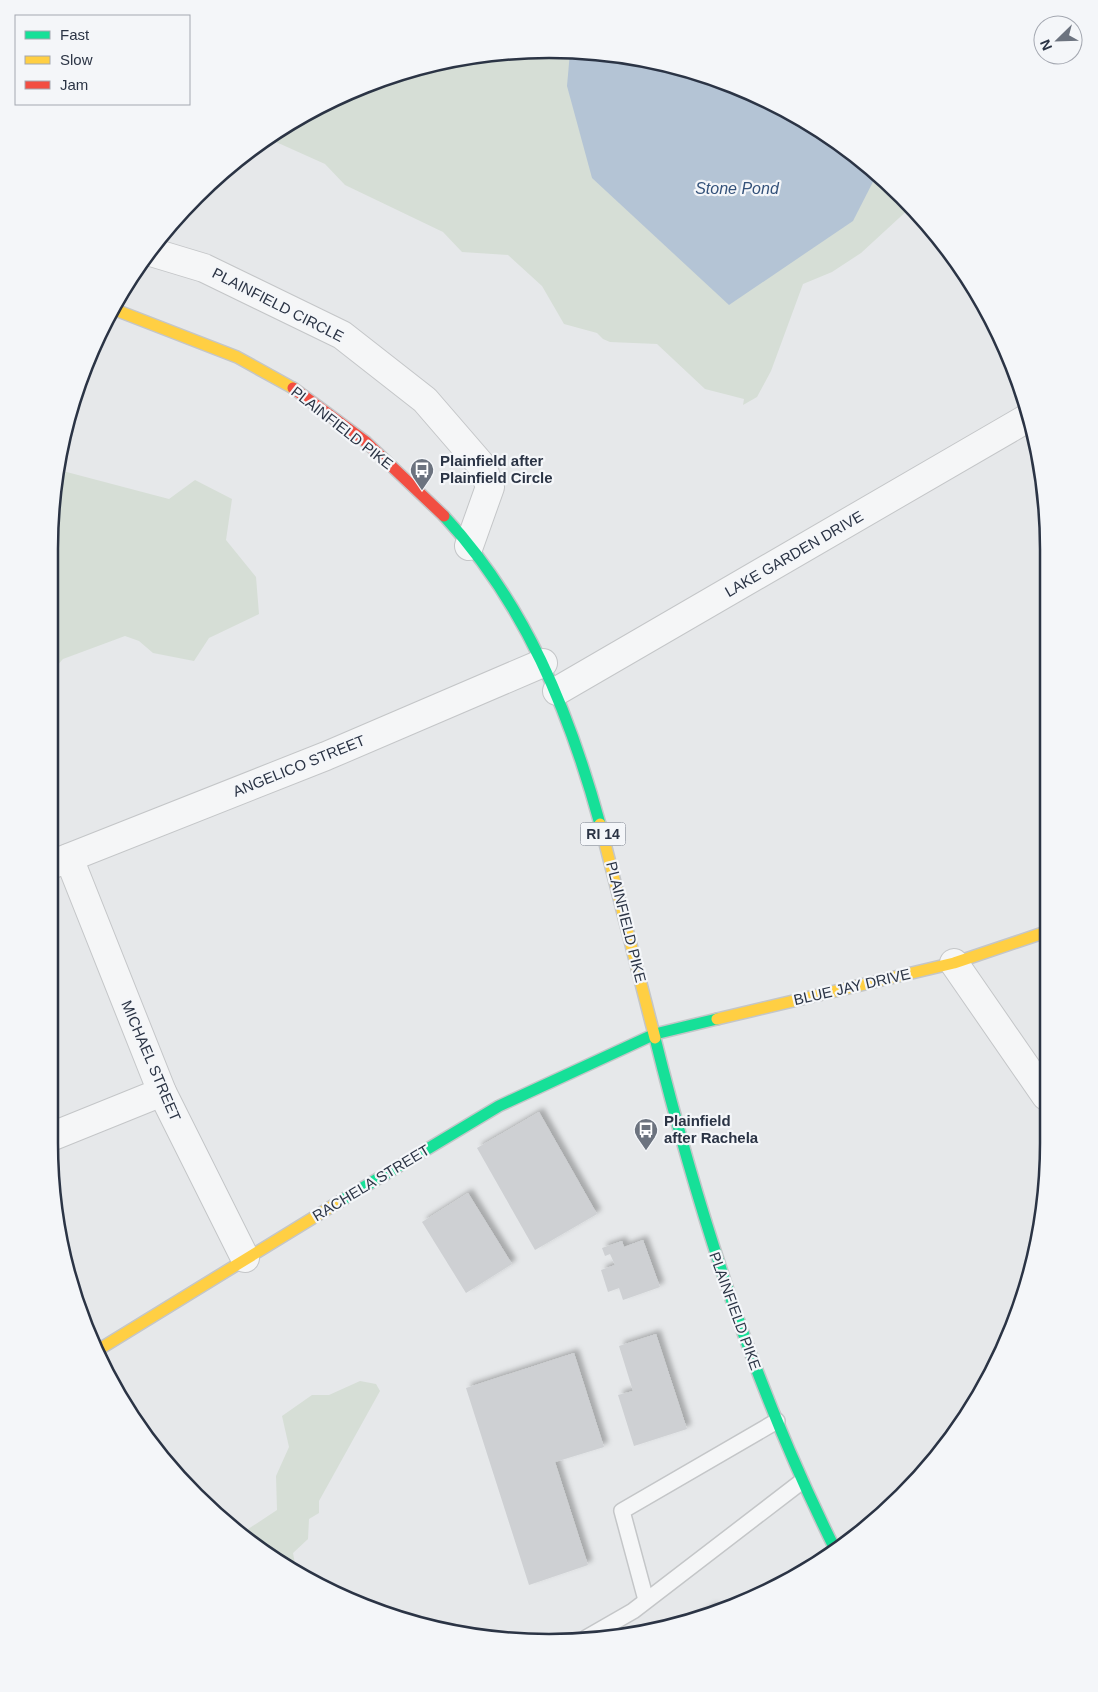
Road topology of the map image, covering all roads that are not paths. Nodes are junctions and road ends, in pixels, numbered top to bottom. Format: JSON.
{"nodes":[{"id":1,"x":156,"y":254,"type":"edge"},
{"id":2,"x":119,"y":311,"type":"edge"},
{"id":3,"x":1023,"y":420,"type":"edge"},
{"id":4,"x":468,"y":546,"type":"junction"},
{"id":5,"x":543,"y":663,"type":"junction"},
{"id":6,"x":557,"y":692,"type":"junction"},
{"id":7,"x":61,"y":862,"type":"edge"},
{"id":8,"x":1040,"y":934,"type":"edge"},
{"id":9,"x":954,"y":963,"type":"junction"},
{"id":10,"x":655,"y":1034,"type":"junction"},
{"id":11,"x":1040,"y":1087,"type":"edge"},
{"id":12,"x":162,"y":1092,"type":"junction"},
{"id":13,"x":58,"y":1134,"type":"edge"},
{"id":14,"x":245,"y":1258,"type":"junction"},
{"id":15,"x":102,"y":1347,"type":"edge"},
{"id":16,"x":776,"y":1422,"type":"junction"},
{"id":17,"x":802,"y":1482,"type":"junction"},
{"id":18,"x":833,"y":1544,"type":"edge"},
{"id":19,"x":646,"y":1600,"type":"junction"},
{"id":20,"x":598,"y":1631,"type":"edge"}],
"edges":[{"from":1,"to":4,"type":"street","name":"PLAINFIELD CIRCLE"},
{"from":2,"to":4,"type":"main road","name":"PLAINFIELD PIKE","number":"RI 14"},
{"from":3,"to":6,"type":"street","name":"LAKE GARDEN DRIVE"},
{"from":4,"to":5,"type":"main road","name":"PLAINFIELD PIKE","number":"RI 14"},
{"from":5,"to":6,"type":"main road","name":"PLAINFIELD PIKE","number":"RI 14"},
{"from":5,"to":7,"type":"street","name":"ANGELICO STREET"},
{"from":6,"to":10,"type":"main road","name":"PLAINFIELD PIKE","number":"RI 14"},
{"from":7,"to":12,"type":"street","name":"MICHAEL STREET"},
{"from":8,"to":9,"type":"main road","name":"BLUE JAY DRIVE"},
{"from":9,"to":10,"type":"main road","name":"BLUE JAY DRIVE"},
{"from":9,"to":11,"type":"street"},
{"from":10,"to":14,"type":"main road","name":"RACHELA STREET"},
{"from":10,"to":16,"type":"main road","name":"PLAINFIELD PIKE","number":"RI 14"},
{"from":12,"to":13,"type":"street"},
{"from":12,"to":14,"type":"street","name":"MICHAEL STREET"},
{"from":14,"to":15,"type":"main road","name":"RACHELA STREET"},
{"from":16,"to":17,"type":"main road","name":"PLAINFIELD PIKE","number":"RI 14"},
{"from":16,"to":19,"type":"lane"},
{"from":17,"to":18,"type":"main road","name":"PLAINFIELD PIKE","number":"RI 14"},
{"from":17,"to":19,"type":"lane"},
{"from":19,"to":20,"type":"lane"}]}
